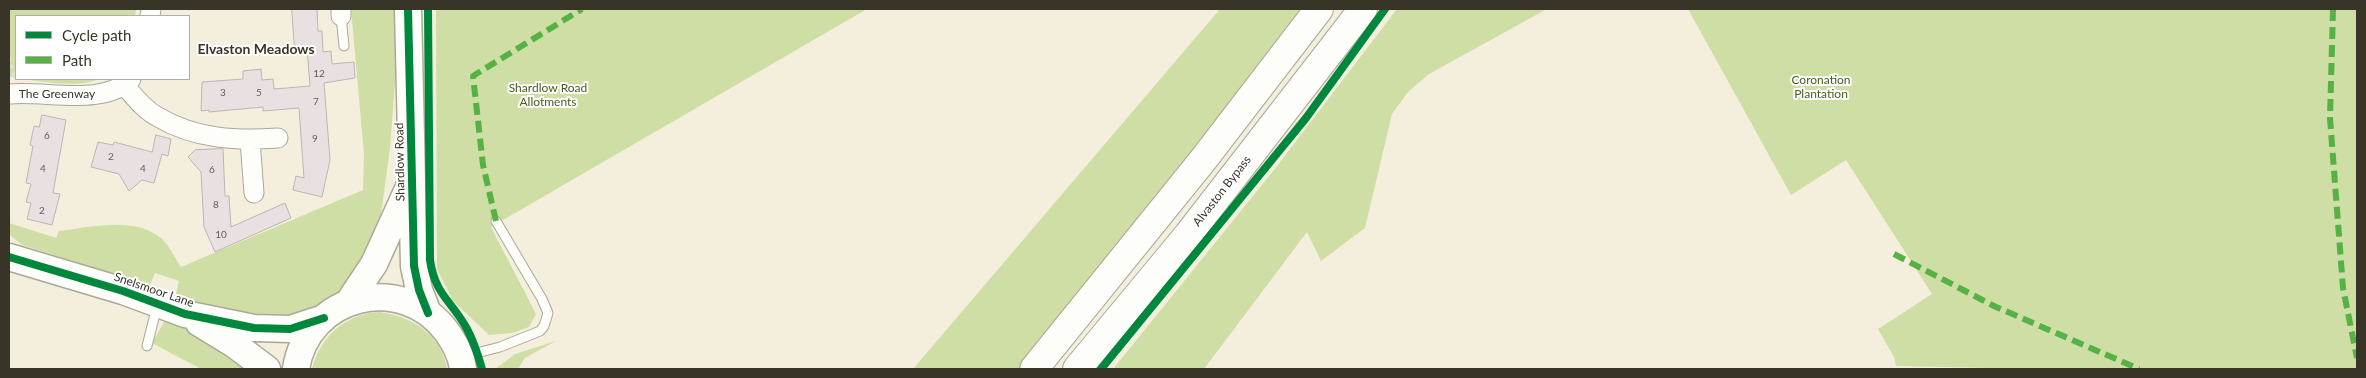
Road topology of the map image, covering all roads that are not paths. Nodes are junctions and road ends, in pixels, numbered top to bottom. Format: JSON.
{"nodes":[{"id":1,"x":408,"y":9,"type":"edge"},
{"id":2,"x":1319,"y":9,"type":"edge"},
{"id":3,"x":1363,"y":9,"type":"edge"},
{"id":4,"x":341,"y":12,"type":"edge"},
{"id":5,"x":344,"y":46,"type":"dead end"},
{"id":6,"x":128,"y":82,"type":"edge"},
{"id":7,"x":9,"y":94,"type":"edge"},
{"id":8,"x":278,"y":138,"type":"dead end"},
{"id":9,"x":250,"y":140,"type":"junction"},
{"id":10,"x":411,"y":182,"type":"junction"},
{"id":11,"x":254,"y":194,"type":"dead end"},
{"id":12,"x":496,"y":221,"type":"dead end"},
{"id":13,"x":9,"y":258,"type":"edge"},
{"id":14,"x":158,"y":303,"type":"junction"},
{"id":15,"x":348,"y":303,"type":"junction"},
{"id":16,"x":428,"y":313,"type":"junction"},
{"id":17,"x":185,"y":314,"type":"junction"},
{"id":18,"x":324,"y":318,"type":"junction"},
{"id":19,"x":146,"y":346,"type":"dead end"},
{"id":20,"x":462,"y":363,"type":"edge"},
{"id":21,"x":267,"y":369,"type":"edge"},
{"id":22,"x":296,"y":369,"type":"edge"},
{"id":23,"x":1034,"y":369,"type":"edge"},
{"id":24,"x":1078,"y":369,"type":"edge"}],
"edges":[{"from":1,"to":10,"type":"street","name":"Shardlow Road"},
{"from":2,"to":23,"type":"highway"},
{"from":3,"to":24,"type":"highway","name":"Alvaston Bypass"},
{"from":4,"to":5,"type":"lane"},
{"from":6,"to":7,"type":"street","name":"The Greenway"},
{"from":6,"to":9,"type":"street"},
{"from":8,"to":9,"type":"street"},
{"from":9,"to":11,"type":"street"},
{"from":10,"to":15,"type":"street","name":"Shardlow Road"},
{"from":10,"to":16,"type":"street","name":"Shardlow Road"},
{"from":12,"to":20,"type":"lane"},
{"from":13,"to":14,"type":"street","name":"Snelsmoor Lane"},
{"from":14,"to":17,"type":"street","name":"Snelsmoor Lane"},
{"from":14,"to":19,"type":"lane"},
{"from":15,"to":16,"type":"street"},
{"from":15,"to":18,"type":"street"},
{"from":16,"to":20,"type":"street"},
{"from":17,"to":18,"type":"street","name":"Snelsmoor Lane"},
{"from":17,"to":21,"type":"street","name":"Snelsmoor Lane"},
{"from":18,"to":22,"type":"street"}]}
